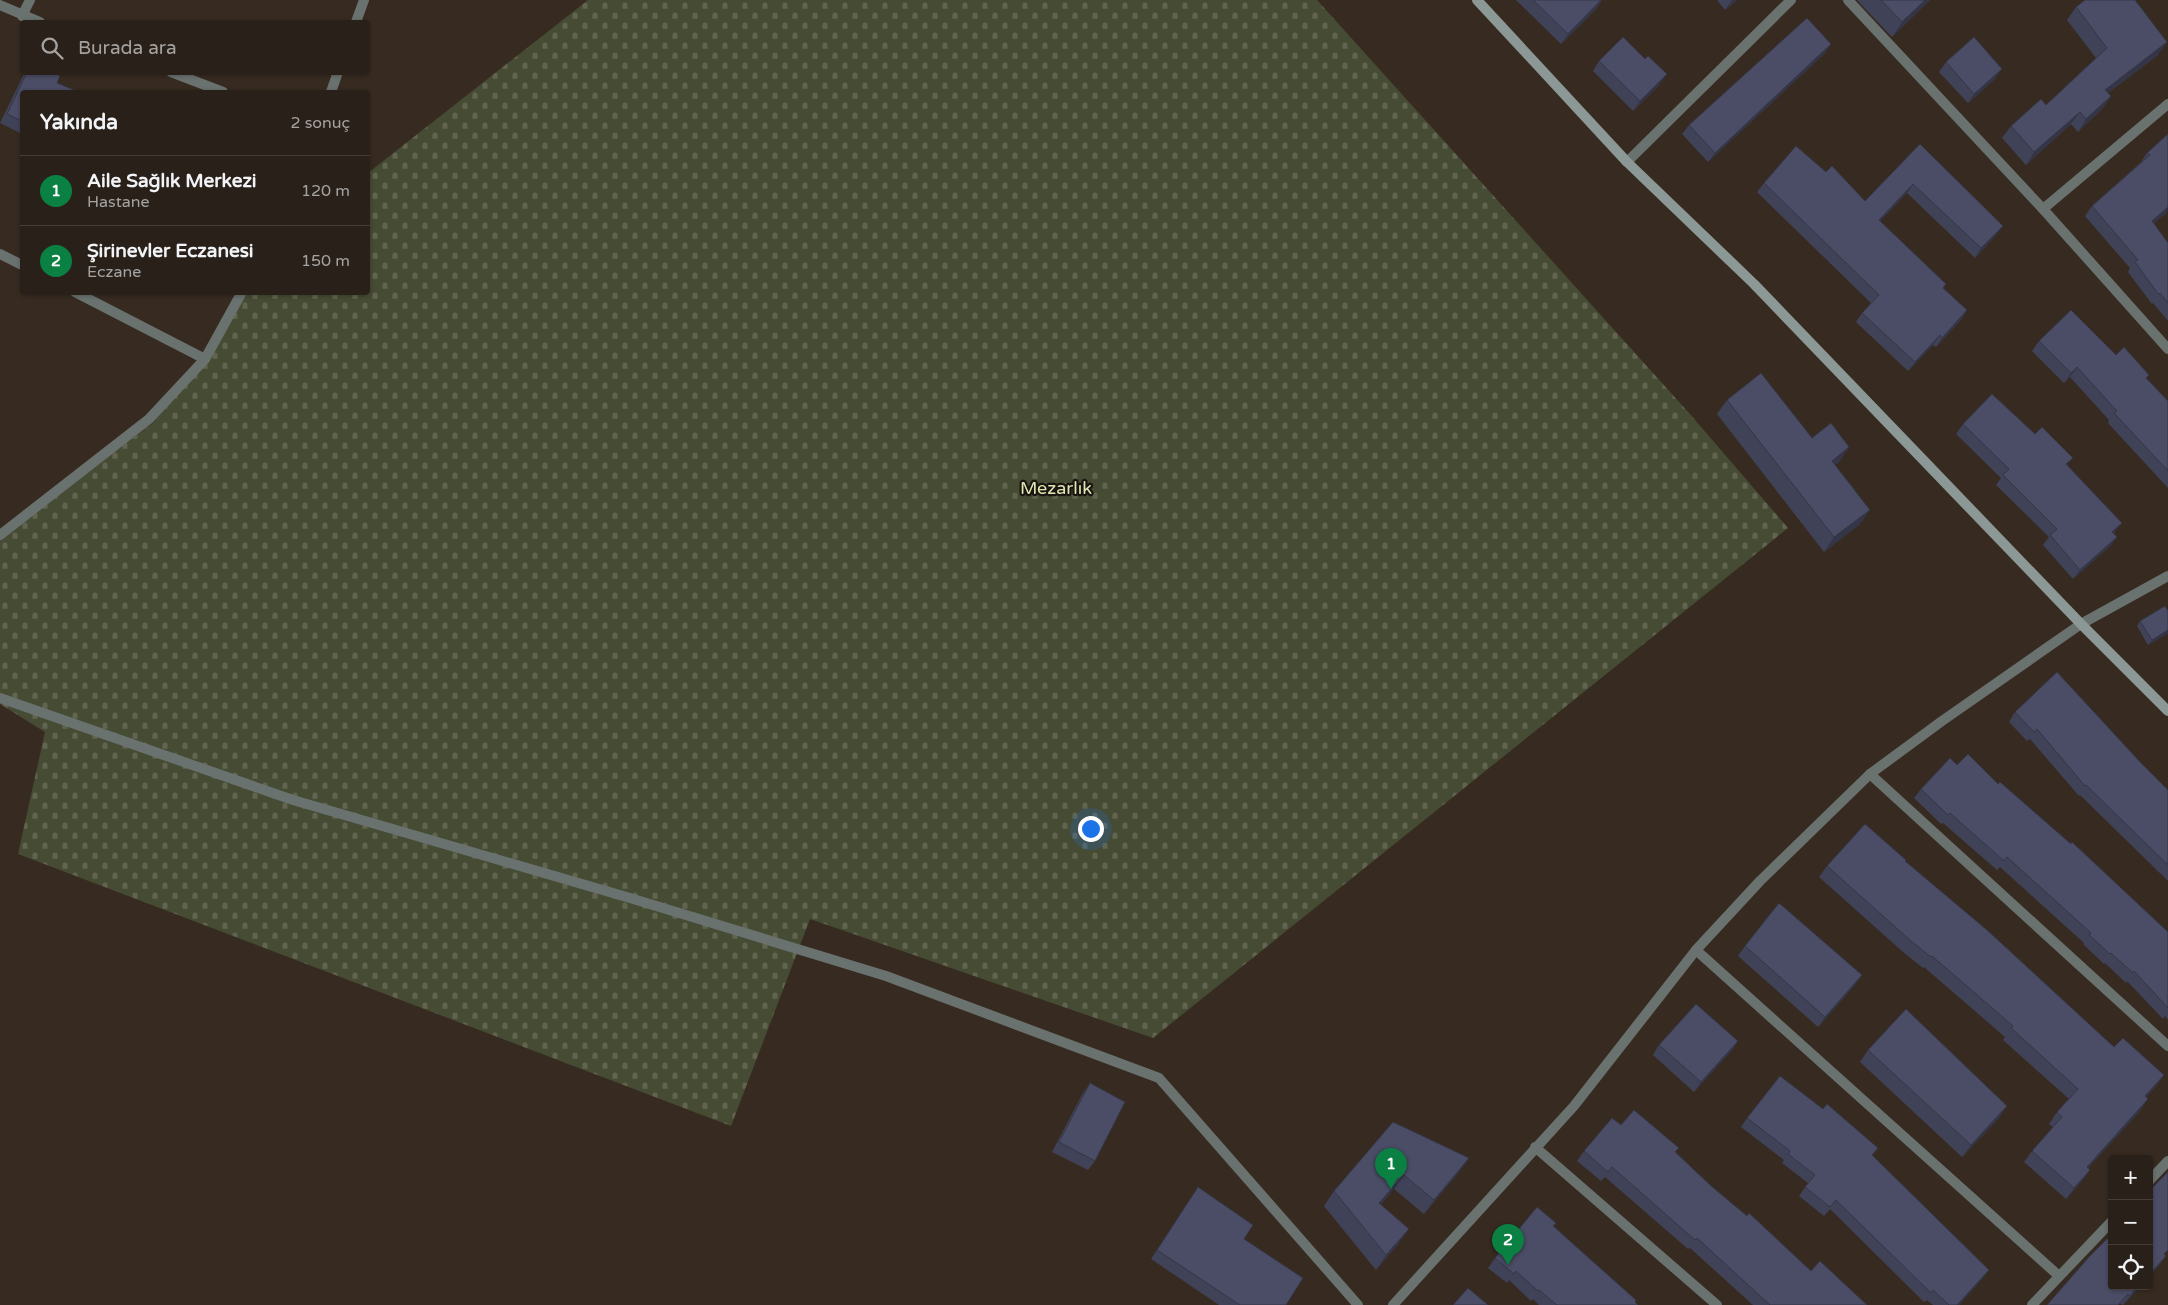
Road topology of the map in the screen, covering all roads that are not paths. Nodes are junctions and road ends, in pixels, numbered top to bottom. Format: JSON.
{"nodes":[{"id":1,"x":30,"y":0,"type":"edge"},
{"id":2,"x":364,"y":0,"type":"edge"},
{"id":3,"x":1477,"y":0,"type":"edge"},
{"id":4,"x":1791,"y":0,"type":"edge"},
{"id":5,"x":1848,"y":0,"type":"edge"},
{"id":6,"x":0,"y":6,"type":"edge"},
{"id":7,"x":22,"y":16,"type":"junction"},
{"id":8,"x":34,"y":20,"type":"edge"},
{"id":9,"x":357,"y":20,"type":"edge"},
{"id":10,"x":179,"y":75,"type":"edge"},
{"id":11,"x":337,"y":75,"type":"edge"},
{"id":12,"x":218,"y":90,"type":"edge"},
{"id":13,"x":332,"y":90,"type":"edge"},
{"id":14,"x":2168,"y":104,"type":"edge"},
{"id":15,"x":1627,"y":162,"type":"junction"},
{"id":16,"x":2043,"y":209,"type":"junction"},
{"id":17,"x":0,"y":254,"type":"edge"},
{"id":18,"x":20,"y":265,"type":"edge"},
{"id":19,"x":81,"y":295,"type":"edge"},
{"id":20,"x":240,"y":295,"type":"edge"},
{"id":21,"x":2168,"y":349,"type":"edge"},
{"id":22,"x":205,"y":359,"type":"junction"},
{"id":23,"x":0,"y":535,"type":"edge"},
{"id":24,"x":2168,"y":576,"type":"edge"},
{"id":25,"x":2081,"y":624,"type":"junction"},
{"id":26,"x":0,"y":698,"type":"edge"},
{"id":27,"x":2168,"y":711,"type":"edge"},
{"id":28,"x":1870,"y":774,"type":"junction"},
{"id":29,"x":1696,"y":950,"type":"junction"},
{"id":30,"x":2168,"y":1046,"type":"edge"},
{"id":31,"x":1535,"y":1147,"type":"junction"},
{"id":32,"x":2168,"y":1161,"type":"edge"},
{"id":33,"x":2153,"y":1177,"type":"edge"},
{"id":34,"x":2108,"y":1225,"type":"edge"},
{"id":35,"x":2059,"y":1276,"type":"junction"},
{"id":36,"x":1358,"y":1305,"type":"edge"},
{"id":37,"x":1393,"y":1305,"type":"edge"},
{"id":38,"x":1718,"y":1305,"type":"edge"},
{"id":39,"x":2032,"y":1305,"type":"edge"}],
"edges":[{"from":1,"to":7,"type":"street"},
{"from":2,"to":9,"type":"street"},
{"from":3,"to":15,"type":"street"},
{"from":4,"to":15,"type":"street"},
{"from":5,"to":16,"type":"street"},
{"from":6,"to":7,"type":"street"},
{"from":7,"to":8,"type":"street"},
{"from":10,"to":12,"type":"street"},
{"from":11,"to":13,"type":"street"},
{"from":14,"to":16,"type":"street"},
{"from":15,"to":25,"type":"street"},
{"from":16,"to":21,"type":"street"},
{"from":17,"to":18,"type":"street"},
{"from":19,"to":22,"type":"street"},
{"from":20,"to":22,"type":"street"},
{"from":22,"to":23,"type":"street"},
{"from":24,"to":25,"type":"street"},
{"from":25,"to":27,"type":"street"},
{"from":25,"to":28,"type":"street"},
{"from":26,"to":36,"type":"street"},
{"from":28,"to":29,"type":"street"},
{"from":28,"to":30,"type":"street"},
{"from":29,"to":31,"type":"street"},
{"from":29,"to":35,"type":"street"},
{"from":31,"to":37,"type":"street"},
{"from":31,"to":38,"type":"street"},
{"from":32,"to":33,"type":"street"},
{"from":34,"to":35,"type":"street"},
{"from":35,"to":39,"type":"street"}]}
